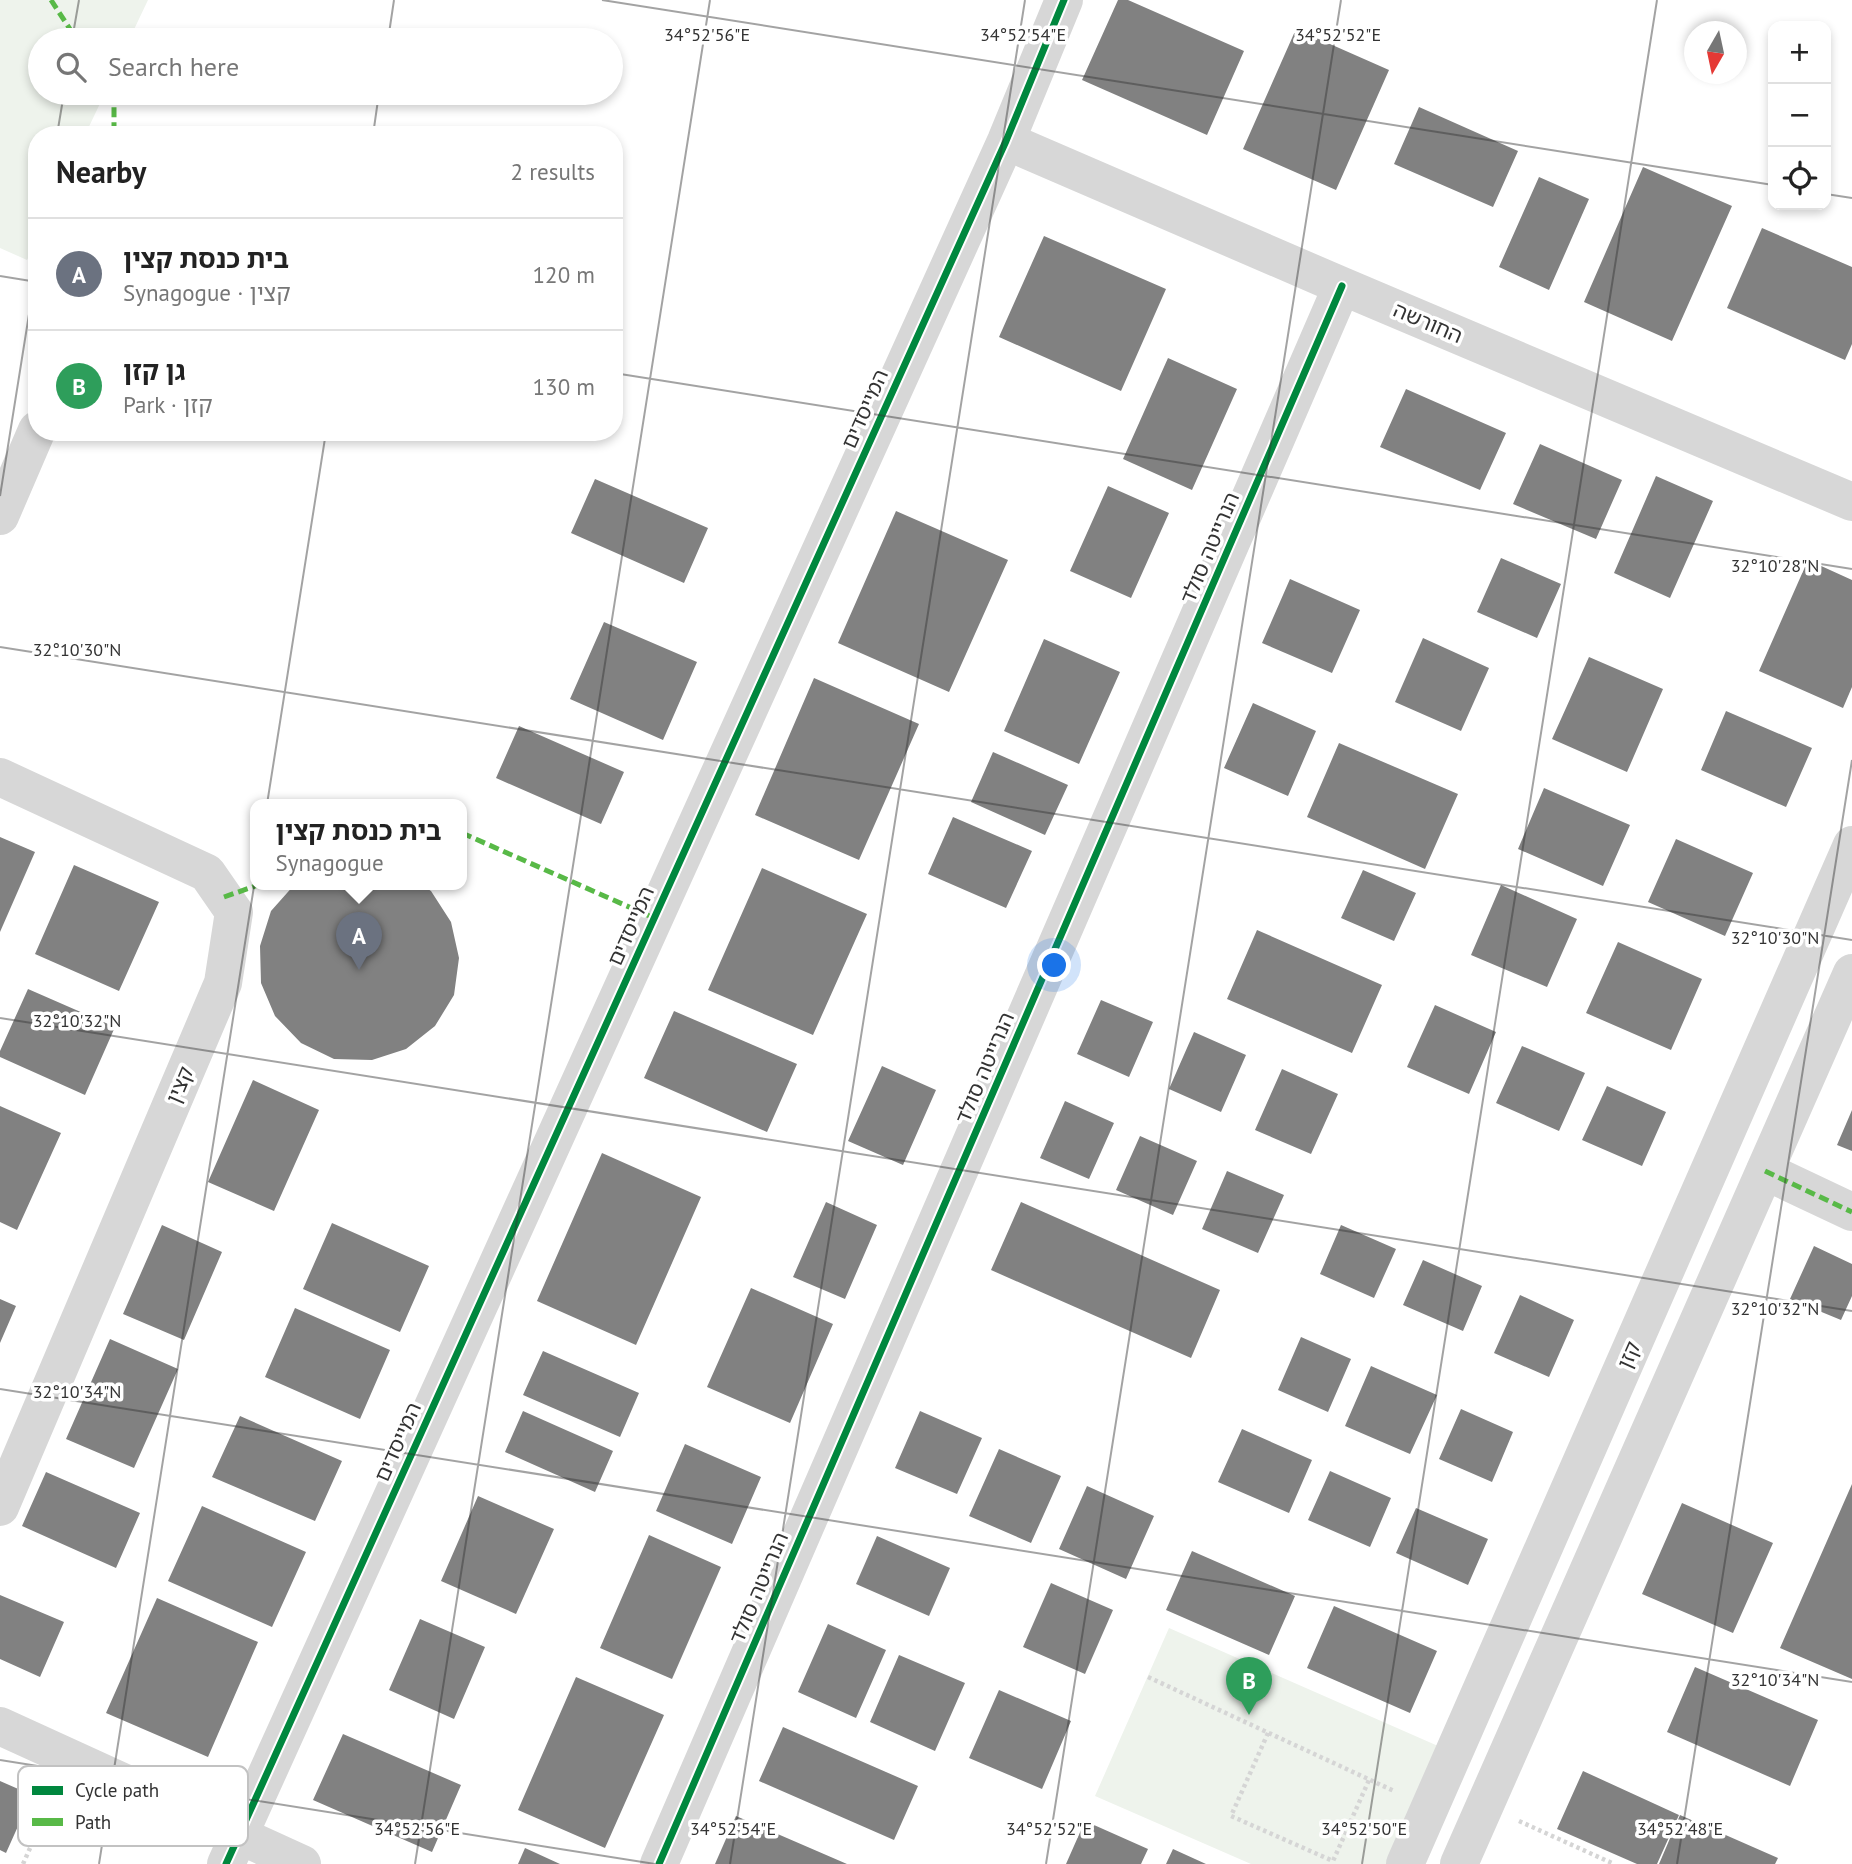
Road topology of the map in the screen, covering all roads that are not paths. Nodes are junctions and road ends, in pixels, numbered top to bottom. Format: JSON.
{"nodes":[{"id":1,"x":1064,"y":0,"type":"edge"},
{"id":2,"x":1006,"y":141,"type":"junction"},
{"id":3,"x":1342,"y":286,"type":"junction"},
{"id":4,"x":32,"y":441,"type":"edge"},
{"id":5,"x":1852,"y":502,"type":"edge"},
{"id":6,"x":0,"y":516,"type":"edge"},
{"id":7,"x":0,"y":777,"type":"edge"},
{"id":8,"x":1852,"y":845,"type":"edge"},
{"id":9,"x":1852,"y":973,"type":"edge"},
{"id":10,"x":1765,"y":1171,"type":"junction"},
{"id":11,"x":1852,"y":1212,"type":"edge"},
{"id":12,"x":0,"y":1507,"type":"edge"},
{"id":13,"x":0,"y":1726,"type":"edge"},
{"id":14,"x":84,"y":1766,"type":"edge"},
{"id":15,"x":248,"y":1817,"type":"edge"},
{"id":16,"x":233,"y":1850,"type":"edge"},
{"id":17,"x":302,"y":1864,"type":"edge"},
{"id":18,"x":659,"y":1864,"type":"edge"},
{"id":19,"x":1405,"y":1864,"type":"edge"},
{"id":20,"x":1459,"y":1864,"type":"edge"}],
"edges":[{"from":1,"to":2,"type":"street","name":"המייסדים"},
{"from":2,"to":3,"type":"street","name":"החורשה"},
{"from":2,"to":15,"type":"street","name":"המייסדים"},
{"from":3,"to":5,"type":"street","name":"החורשה"},
{"from":3,"to":18,"type":"street","name":"הנרייטה סולד"},
{"from":4,"to":6,"type":"street"},
{"from":7,"to":12,"type":"street","name":"קצין"},
{"from":8,"to":19,"type":"street","name":"קזן"},
{"from":9,"to":10,"type":"street"},
{"from":10,"to":11,"type":"street"},
{"from":10,"to":20,"type":"street"},
{"from":13,"to":14,"type":"street"},
{"from":16,"to":17,"type":"street"}]}
